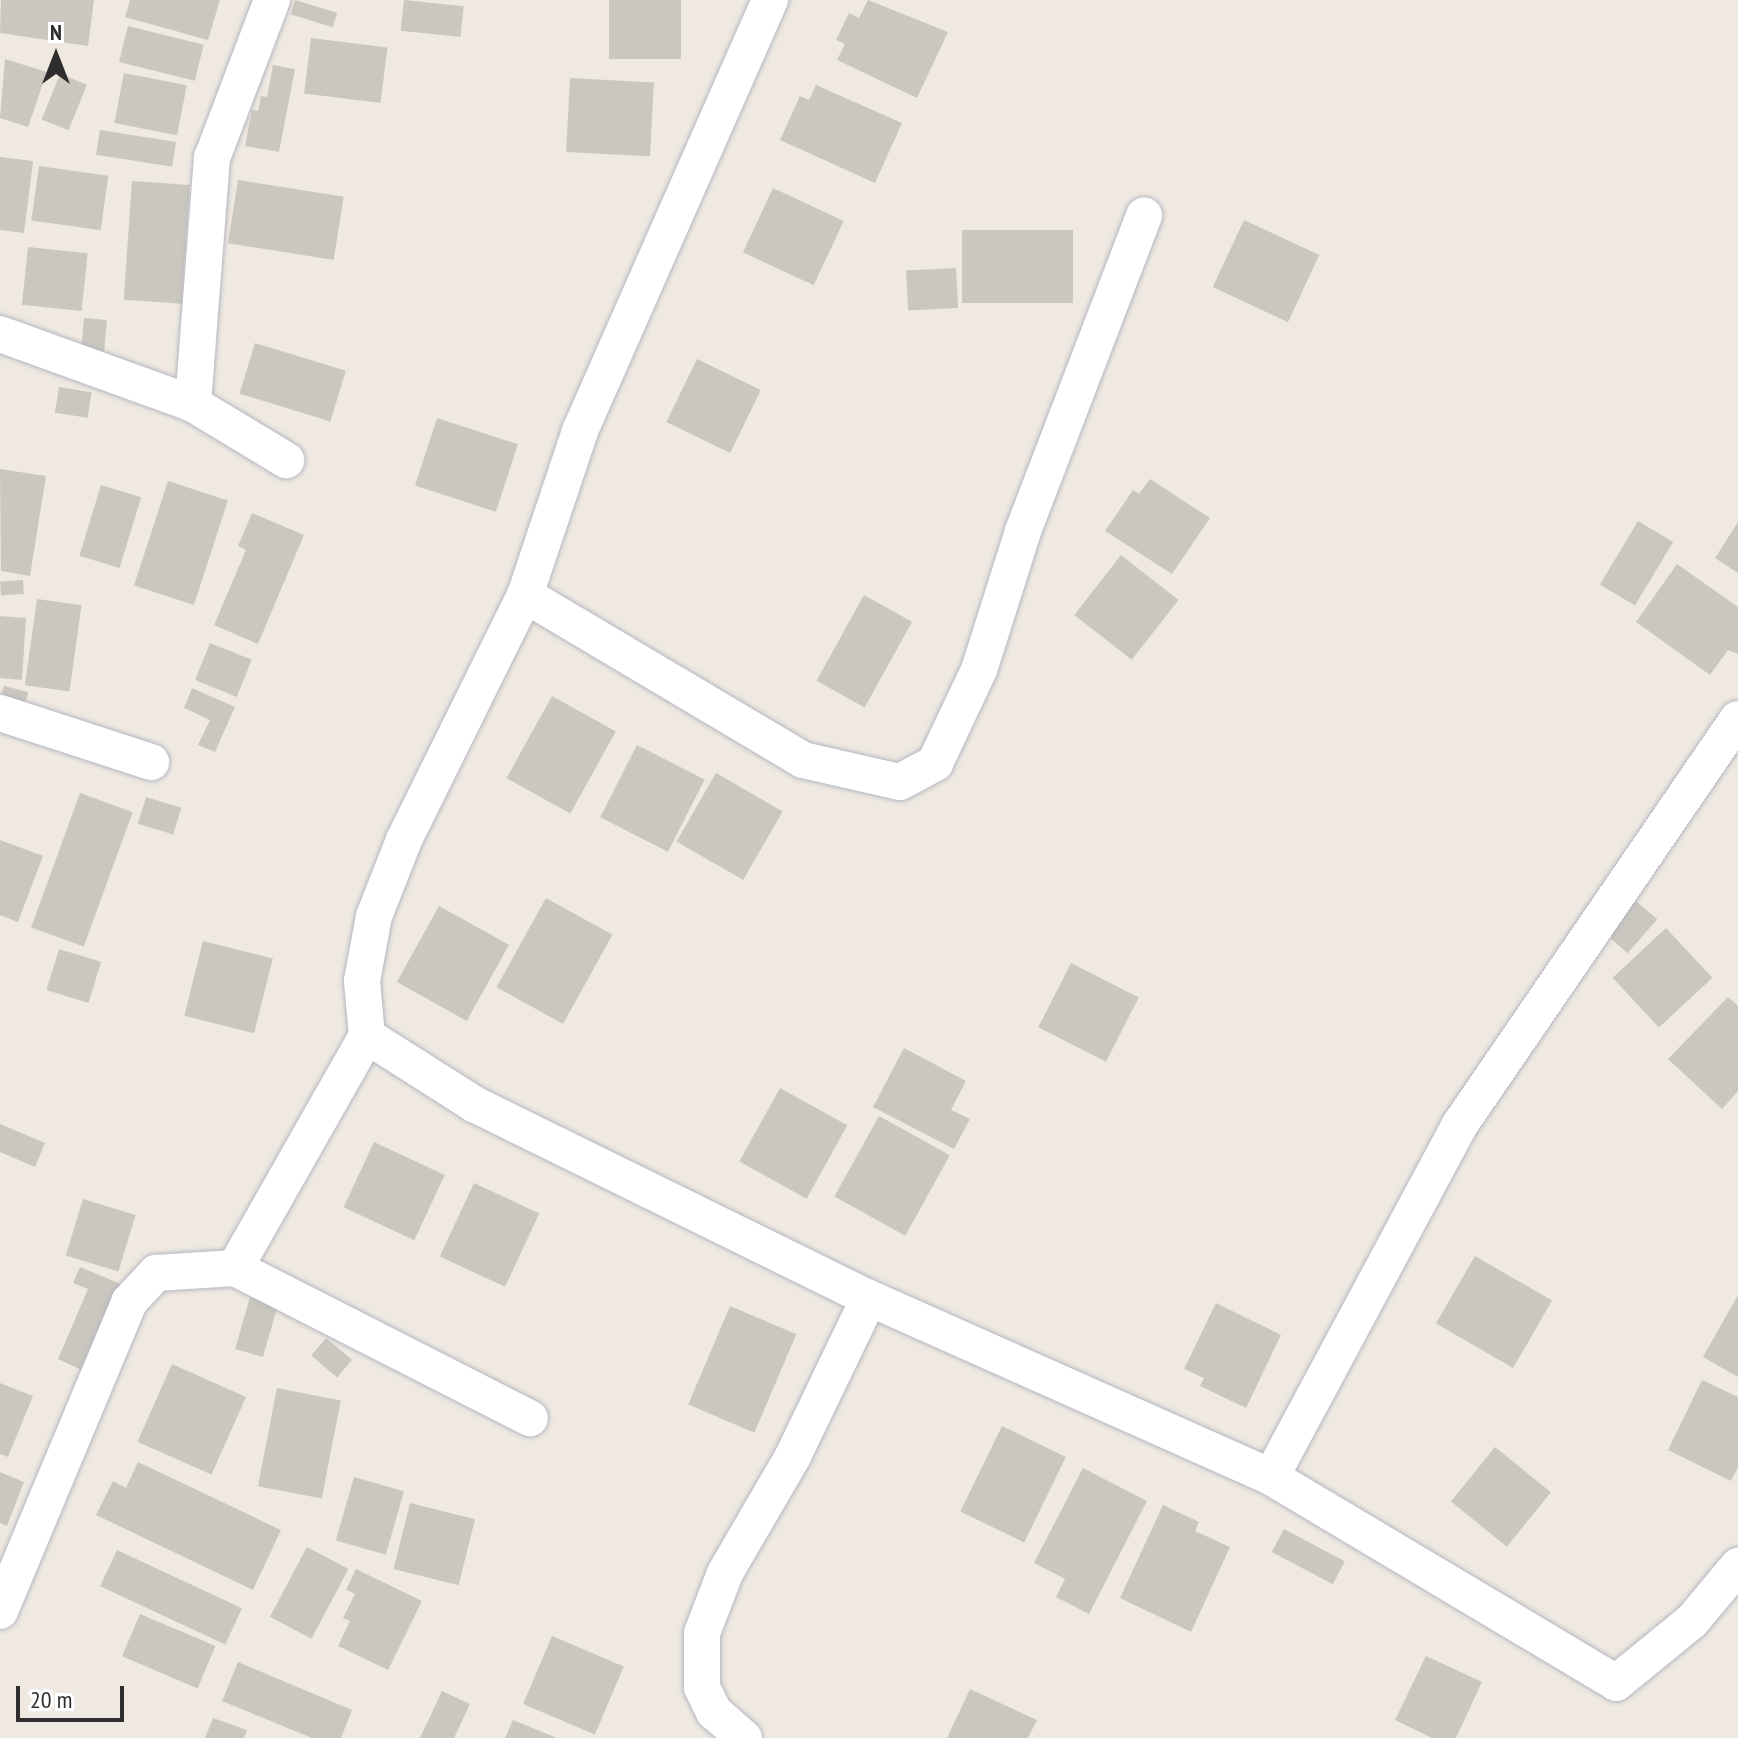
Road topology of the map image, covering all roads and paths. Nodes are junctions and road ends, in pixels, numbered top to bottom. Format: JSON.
{"nodes":[{"id":1,"x":272,"y":0,"type":"edge"},
{"id":2,"x":770,"y":0,"type":"edge"},
{"id":3,"x":1144,"y":215,"type":"dead end"},
{"id":4,"x":0,"y":334,"type":"edge"},
{"id":5,"x":193,"y":404,"type":"junction"},
{"id":6,"x":286,"y":460,"type":"dead end"},
{"id":7,"x":525,"y":595,"type":"junction"},
{"id":8,"x":0,"y":713,"type":"edge"},
{"id":9,"x":1738,"y":719,"type":"edge"},
{"id":10,"x":151,"y":762,"type":"dead end"},
{"id":11,"x":367,"y":1036,"type":"junction"},
{"id":12,"x":235,"y":1268,"type":"junction"},
{"id":13,"x":869,"y":1298,"type":"junction"},
{"id":14,"x":530,"y":1418,"type":"dead end"},
{"id":15,"x":1271,"y":1477,"type":"junction"},
{"id":16,"x":1738,"y":1566,"type":"edge"},
{"id":17,"x":2,"y":1602,"type":"edge"},
{"id":18,"x":744,"y":1738,"type":"edge"}],
"edges":[{"from":1,"to":5,"type":"street"},
{"from":2,"to":7,"type":"street"},
{"from":3,"to":7,"type":"street"},
{"from":4,"to":5,"type":"street"},
{"from":5,"to":6,"type":"street"},
{"from":7,"to":11,"type":"street"},
{"from":8,"to":10,"type":"street"},
{"from":9,"to":15,"type":"street"},
{"from":11,"to":12,"type":"street"},
{"from":11,"to":13,"type":"street"},
{"from":12,"to":14,"type":"street"},
{"from":12,"to":17,"type":"street"},
{"from":13,"to":15,"type":"street"},
{"from":13,"to":18,"type":"street"},
{"from":15,"to":16,"type":"street"}]}
